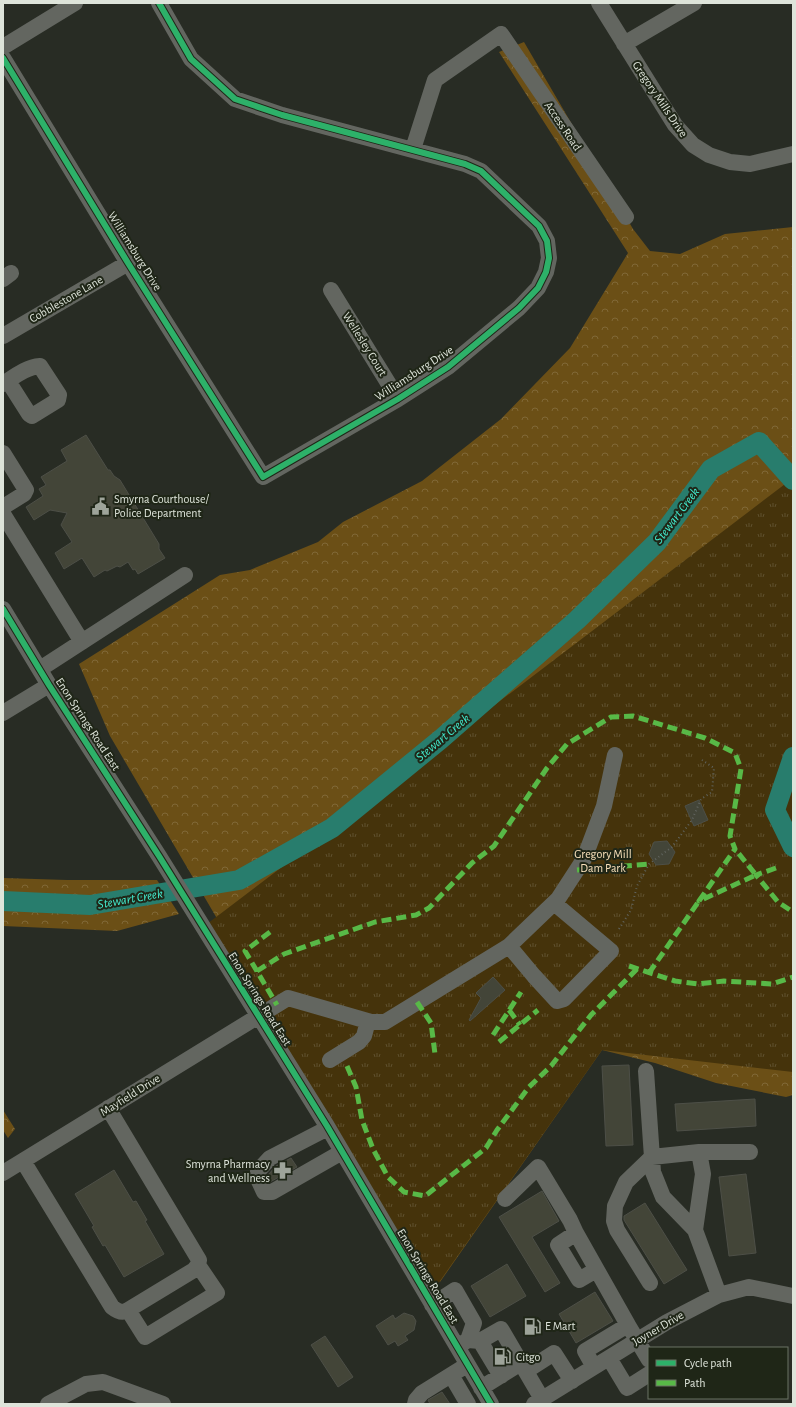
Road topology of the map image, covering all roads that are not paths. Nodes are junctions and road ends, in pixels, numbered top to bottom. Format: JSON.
{"nodes":[{"id":1,"x":75,"y":3,"type":"edge"},
{"id":2,"x":159,"y":3,"type":"edge"},
{"id":3,"x":599,"y":3,"type":"edge"},
{"id":4,"x":694,"y":3,"type":"edge"},
{"id":5,"x":624,"y":44,"type":"junction"},
{"id":6,"x":3,"y":47,"type":"edge"},
{"id":7,"x":3,"y":58,"type":"edge"},
{"id":8,"x":413,"y":149,"type":"junction"},
{"id":9,"x":793,"y":154,"type":"edge"},
{"id":10,"x":626,"y":217,"type":"dead end"},
{"id":11,"x":128,"y":263,"type":"junction"},
{"id":12,"x":331,"y":290,"type":"dead end"},
{"id":13,"x":3,"y":336,"type":"edge"},
{"id":14,"x":398,"y":399,"type":"junction"},
{"id":15,"x":3,"y":453,"type":"edge"},
{"id":16,"x":3,"y":507,"type":"edge"},
{"id":17,"x":3,"y":514,"type":"edge"},
{"id":18,"x":185,"y":575,"type":"dead end"},
{"id":19,"x":3,"y":609,"type":"edge"},
{"id":20,"x":82,"y":642,"type":"junction"},
{"id":21,"x":40,"y":669,"type":"junction"},
{"id":22,"x":49,"y":685,"type":"junction"},
{"id":23,"x":3,"y":713,"type":"edge"},
{"id":24,"x":615,"y":755,"type":"dead end"},
{"id":25,"x":554,"y":903,"type":"junction"},
{"id":26,"x":509,"y":946,"type":"junction"},
{"id":27,"x":257,"y":1016,"type":"junction"},
{"id":28,"x":368,"y":1021,"type":"junction"},
{"id":29,"x":330,"y":1060,"type":"dead end"},
{"id":30,"x":646,"y":1071,"type":"dead end"},
{"id":31,"x":108,"y":1108,"type":"junction"},
{"id":32,"x":328,"y":1128,"type":"junction"},
{"id":33,"x":342,"y":1152,"type":"junction"},
{"id":34,"x":699,"y":1152,"type":"junction"},
{"id":35,"x":750,"y":1152,"type":"dead end"},
{"id":36,"x":652,"y":1156,"type":"junction"},
{"id":37,"x":23,"y":1160,"type":"junction"},
{"id":38,"x":3,"y":1173,"type":"edge"},
{"id":39,"x":505,"y":1199,"type":"dead end"},
{"id":40,"x":695,"y":1230,"type":"junction"},
{"id":41,"x":576,"y":1233,"type":"junction"},
{"id":42,"x":198,"y":1265,"type":"junction"},
{"id":43,"x":596,"y":1270,"type":"junction"},
{"id":44,"x":650,"y":1283,"type":"dead end"},
{"id":45,"x":720,"y":1295,"type":"junction"},
{"id":46,"x":793,"y":1296,"type":"edge"},
{"id":47,"x":432,"y":1305,"type":"junction"},
{"id":48,"x":128,"y":1310,"type":"junction"},
{"id":49,"x":628,"y":1325,"type":"junction"},
{"id":50,"x":637,"y":1340,"type":"junction"},
{"id":51,"x":468,"y":1343,"type":"junction"},
{"id":52,"x":609,"y":1358,"type":"junction"},
{"id":53,"x":648,"y":1358,"type":"edge"},
{"id":54,"x":467,"y":1365,"type":"junction"},
{"id":55,"x":524,"y":1367,"type":"junction"},
{"id":56,"x":594,"y":1367,"type":"junction"},
{"id":57,"x":451,"y":1375,"type":"junction"},
{"id":58,"x":648,"y":1375,"type":"edge"},
{"id":59,"x":501,"y":1376,"type":"junction"},
{"id":60,"x":572,"y":1381,"type":"junction"},
{"id":61,"x":481,"y":1388,"type":"junction"},
{"id":62,"x":538,"y":1402,"type":"edge"},
{"id":63,"x":489,"y":1403,"type":"edge"},
{"id":64,"x":48,"y":1404,"type":"edge"},
{"id":65,"x":163,"y":1404,"type":"edge"},
{"id":66,"x":415,"y":1404,"type":"edge"},
{"id":67,"x":468,"y":1404,"type":"edge"}],
"edges":[{"from":1,"to":6,"type":"street"},
{"from":2,"to":8,"type":"street","name":"Williamsburg Drive"},
{"from":3,"to":5,"type":"street","name":"Gregory Mills Drive"},
{"from":4,"to":5,"type":"street"},
{"from":5,"to":9,"type":"street","name":"Gregory Mills Drive"},
{"from":7,"to":11,"type":"street","name":"Williamsburg Drive"},
{"from":8,"to":10,"type":"street","name":"Access Road"},
{"from":8,"to":14,"type":"street","name":"Williamsburg Drive"},
{"from":11,"to":13,"type":"street","name":"Cobblestone Lane"},
{"from":11,"to":14,"type":"street","name":"Williamsburg Drive"},
{"from":12,"to":14,"type":"street","name":"Wellesley Court"},
{"from":15,"to":16,"type":"street"},
{"from":17,"to":20,"type":"street"},
{"from":18,"to":20,"type":"street"},
{"from":19,"to":21,"type":"street","name":"Enon Springs Road East"},
{"from":20,"to":21,"type":"street"},
{"from":21,"to":22,"type":"street","name":"Enon Springs Road East"},
{"from":22,"to":23,"type":"street"},
{"from":22,"to":27,"type":"street","name":"Enon Springs Road East"},
{"from":24,"to":25,"type":"street","name":"Mayfield Drive"},
{"from":25,"to":26,"type":"street","name":"Mayfield Drive"},
{"from":25,"to":26,"type":"street"},
{"from":26,"to":28,"type":"street","name":"Mayfield Drive"},
{"from":27,"to":28,"type":"street","name":"Mayfield Drive"},
{"from":27,"to":31,"type":"street","name":"Mayfield Drive"},
{"from":27,"to":32,"type":"street","name":"Enon Springs Road East"},
{"from":28,"to":29,"type":"street"},
{"from":30,"to":36,"type":"street"},
{"from":31,"to":37,"type":"street","name":"Mayfield Drive"},
{"from":31,"to":42,"type":"street"},
{"from":32,"to":33,"type":"street","name":"Enon Springs Road East"},
{"from":32,"to":33,"type":"street"},
{"from":33,"to":47,"type":"street","name":"Enon Springs Road East"},
{"from":34,"to":35,"type":"street"},
{"from":34,"to":36,"type":"street"},
{"from":34,"to":40,"type":"street"},
{"from":36,"to":40,"type":"street"},
{"from":36,"to":44,"type":"street"},
{"from":37,"to":38,"type":"street","name":"Mayfield Drive"},
{"from":37,"to":48,"type":"street"},
{"from":39,"to":41,"type":"street"},
{"from":40,"to":45,"type":"street"},
{"from":41,"to":43,"type":"street"},
{"from":41,"to":43,"type":"street"},
{"from":42,"to":48,"type":"street"},
{"from":42,"to":48,"type":"street"},
{"from":43,"to":49,"type":"street"},
{"from":45,"to":46,"type":"street","name":"Joyner Drive"},
{"from":45,"to":50,"type":"street","name":"Joyner Drive"},
{"from":47,"to":51,"type":"street","name":"Enon Springs Road East"},
{"from":47,"to":51,"type":"street"},
{"from":49,"to":50,"type":"street"},
{"from":49,"to":56,"type":"street"},
{"from":50,"to":52,"type":"street","name":"Joyner Drive"},
{"from":50,"to":53,"type":"street"},
{"from":51,"to":54,"type":"street","name":"Enon Springs Road East"},
{"from":51,"to":55,"type":"street"},
{"from":51,"to":59,"type":"street"},
{"from":52,"to":56,"type":"street","name":"Joyner Drive"},
{"from":52,"to":58,"type":"street"},
{"from":54,"to":57,"type":"street"},
{"from":54,"to":61,"type":"street","name":"Enon Springs Road East"},
{"from":55,"to":59,"type":"street"},
{"from":55,"to":60,"type":"street"},
{"from":55,"to":62,"type":"street"},
{"from":56,"to":60,"type":"street","name":"Joyner Drive"},
{"from":57,"to":66,"type":"street"},
{"from":57,"to":67,"type":"street"},
{"from":59,"to":61,"type":"street"},
{"from":60,"to":62,"type":"street","name":"Joyner Drive"},
{"from":61,"to":63,"type":"street","name":"Enon Springs Road East"},
{"from":64,"to":65,"type":"street"}]}
